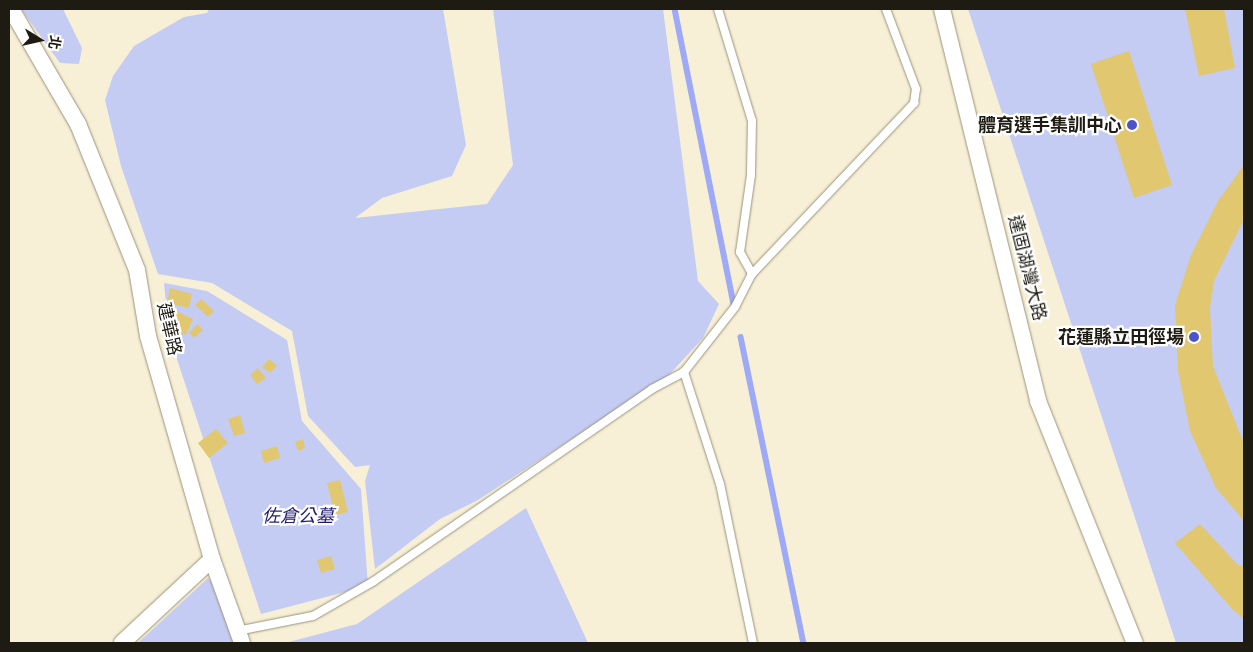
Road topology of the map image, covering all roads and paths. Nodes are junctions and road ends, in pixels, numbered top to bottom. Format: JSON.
{"nodes":[{"id":1,"x":10,"y":9,"type":"edge"},
{"id":2,"x":718,"y":9,"type":"edge"},
{"id":3,"x":886,"y":9,"type":"edge"},
{"id":4,"x":942,"y":9,"type":"edge"},
{"id":5,"x":752,"y":274,"type":"junction"},
{"id":6,"x":684,"y":372,"type":"junction"},
{"id":7,"x":212,"y":559,"type":"junction"},
{"id":8,"x":239,"y":637,"type":"edge"},
{"id":9,"x":122,"y":643,"type":"edge"},
{"id":10,"x":753,"y":643,"type":"edge"},
{"id":11,"x":1135,"y":643,"type":"edge"}],
"edges":[{"from":1,"to":7,"type":"street","name":"建華路"},
{"from":2,"to":5,"type":"lane"},
{"from":3,"to":5,"type":"lane"},
{"from":4,"to":11,"type":"street","name":"達固湖灣大路"},
{"from":5,"to":6,"type":"lane"},
{"from":6,"to":8,"type":"lane"},
{"from":6,"to":10,"type":"lane"},
{"from":7,"to":8,"type":"street","name":"建華路"},
{"from":7,"to":9,"type":"street"}]}
